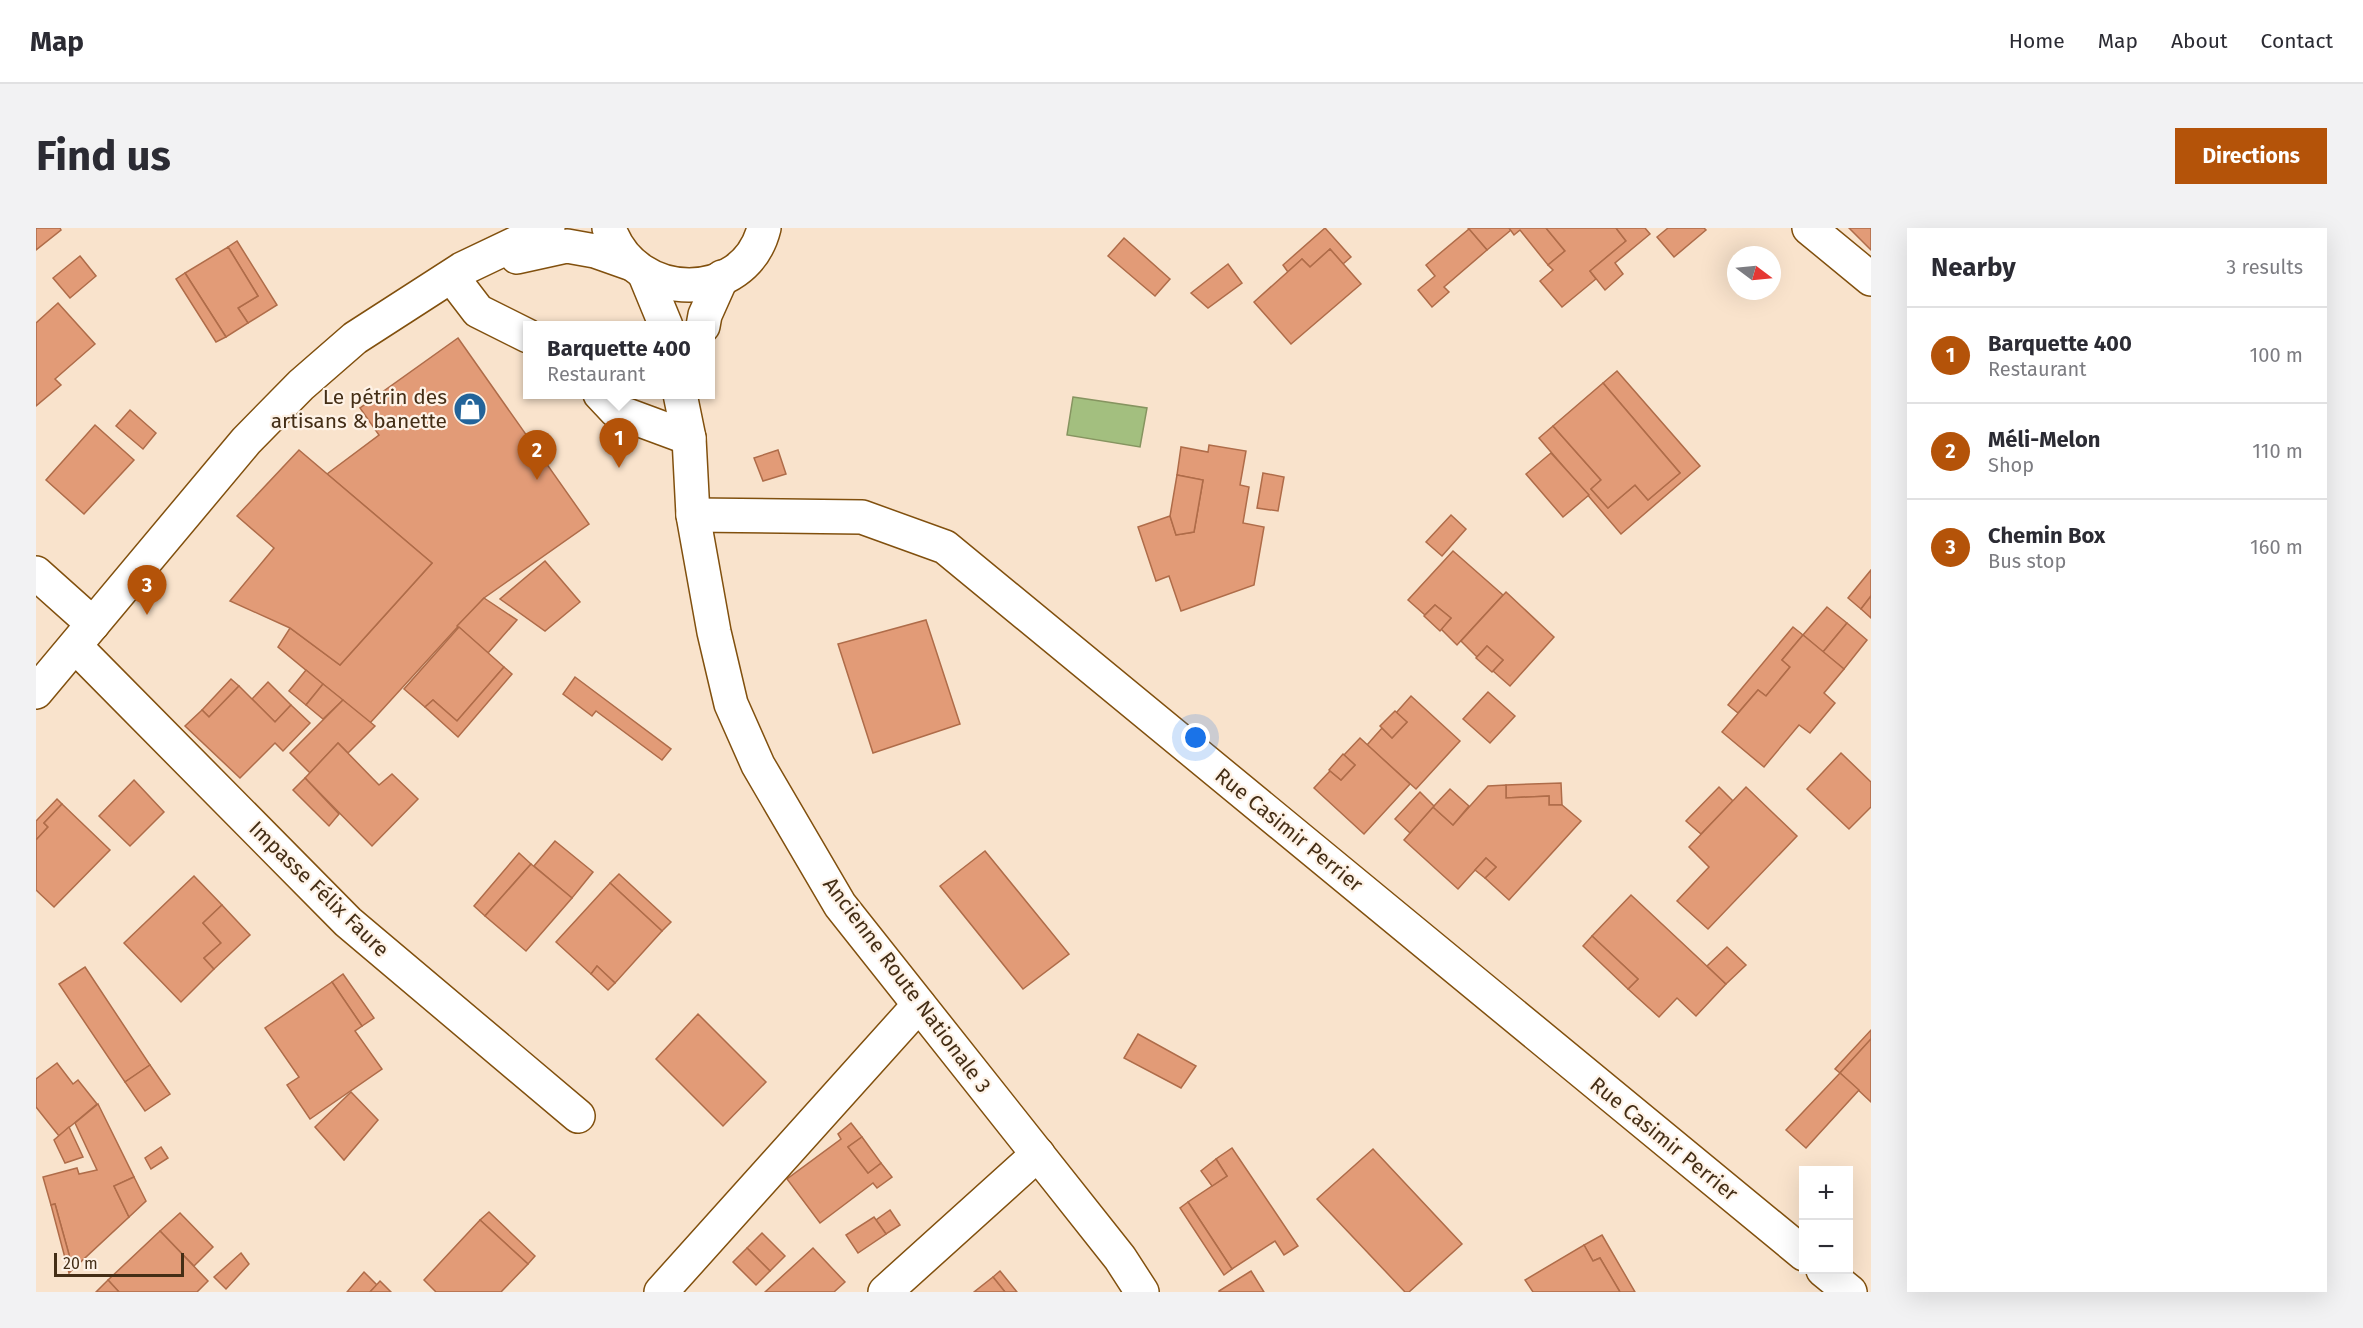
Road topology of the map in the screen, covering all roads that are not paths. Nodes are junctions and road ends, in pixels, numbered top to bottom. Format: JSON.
{"nodes":[{"id":1,"x":548,"y":228,"type":"edge"},
{"id":2,"x":609,"y":228,"type":"edge"},
{"id":3,"x":1809,"y":228,"type":"edge"},
{"id":4,"x":764,"y":230,"type":"edge"},
{"id":5,"x":637,"y":269,"type":"junction"},
{"id":6,"x":457,"y":273,"type":"junction"},
{"id":7,"x":722,"y":277,"type":"junction"},
{"id":8,"x":1871,"y":279,"type":"edge"},
{"id":9,"x":663,"y":321,"type":"edge"},
{"id":10,"x":704,"y":321,"type":"edge"},
{"id":11,"x":523,"y":334,"type":"edge"},
{"id":12,"x":605,"y":399,"type":"edge"},
{"id":13,"x":681,"y":399,"type":"edge"},
{"id":14,"x":693,"y":399,"type":"edge"},
{"id":15,"x":689,"y":438,"type":"junction"},
{"id":16,"x":693,"y":515,"type":"junction"},
{"id":17,"x":36,"y":573,"type":"edge"},
{"id":18,"x":84,"y":635,"type":"junction"},
{"id":19,"x":36,"y":692,"type":"edge"},
{"id":20,"x":919,"y":1005,"type":"junction"},
{"id":21,"x":578,"y":1116,"type":"dead end"},
{"id":22,"x":1038,"y":1154,"type":"junction"},
{"id":23,"x":1799,"y":1251,"type":"edge"},
{"id":24,"x":1829,"y":1274,"type":"edge"},
{"id":25,"x":661,"y":1292,"type":"edge"},
{"id":26,"x":885,"y":1292,"type":"edge"},
{"id":27,"x":1142,"y":1292,"type":"edge"},
{"id":28,"x":1850,"y":1292,"type":"edge"}],
"edges":[{"from":1,"to":6,"type":"street"},
{"from":2,"to":5,"type":"street"},
{"from":3,"to":8,"type":"street"},
{"from":4,"to":7,"type":"street"},
{"from":5,"to":6,"type":"street"},
{"from":5,"to":7,"type":"street"},
{"from":5,"to":9,"type":"street"},
{"from":6,"to":11,"type":"street"},
{"from":6,"to":18,"type":"street"},
{"from":7,"to":10,"type":"street"},
{"from":12,"to":15,"type":"street"},
{"from":13,"to":15,"type":"street","name":"Ancienne Route Nationale 3"},
{"from":14,"to":15,"type":"street","name":"Ancienne Route Nationale 3"},
{"from":15,"to":16,"type":"street","name":"Ancienne Route Nationale 3"},
{"from":16,"to":20,"type":"street","name":"Ancienne Route Nationale 3"},
{"from":16,"to":23,"type":"street","name":"Rue Casimir Perrier"},
{"from":17,"to":18,"type":"street","name":"Impasse Félix Faure"},
{"from":18,"to":19,"type":"street"},
{"from":18,"to":21,"type":"street","name":"Impasse Félix Faure"},
{"from":20,"to":22,"type":"street","name":"Ancienne Route Nationale 3"},
{"from":20,"to":25,"type":"street"},
{"from":22,"to":26,"type":"street"},
{"from":22,"to":27,"type":"street","name":"Ancienne Route Nationale 3"},
{"from":24,"to":28,"type":"street"}]}
